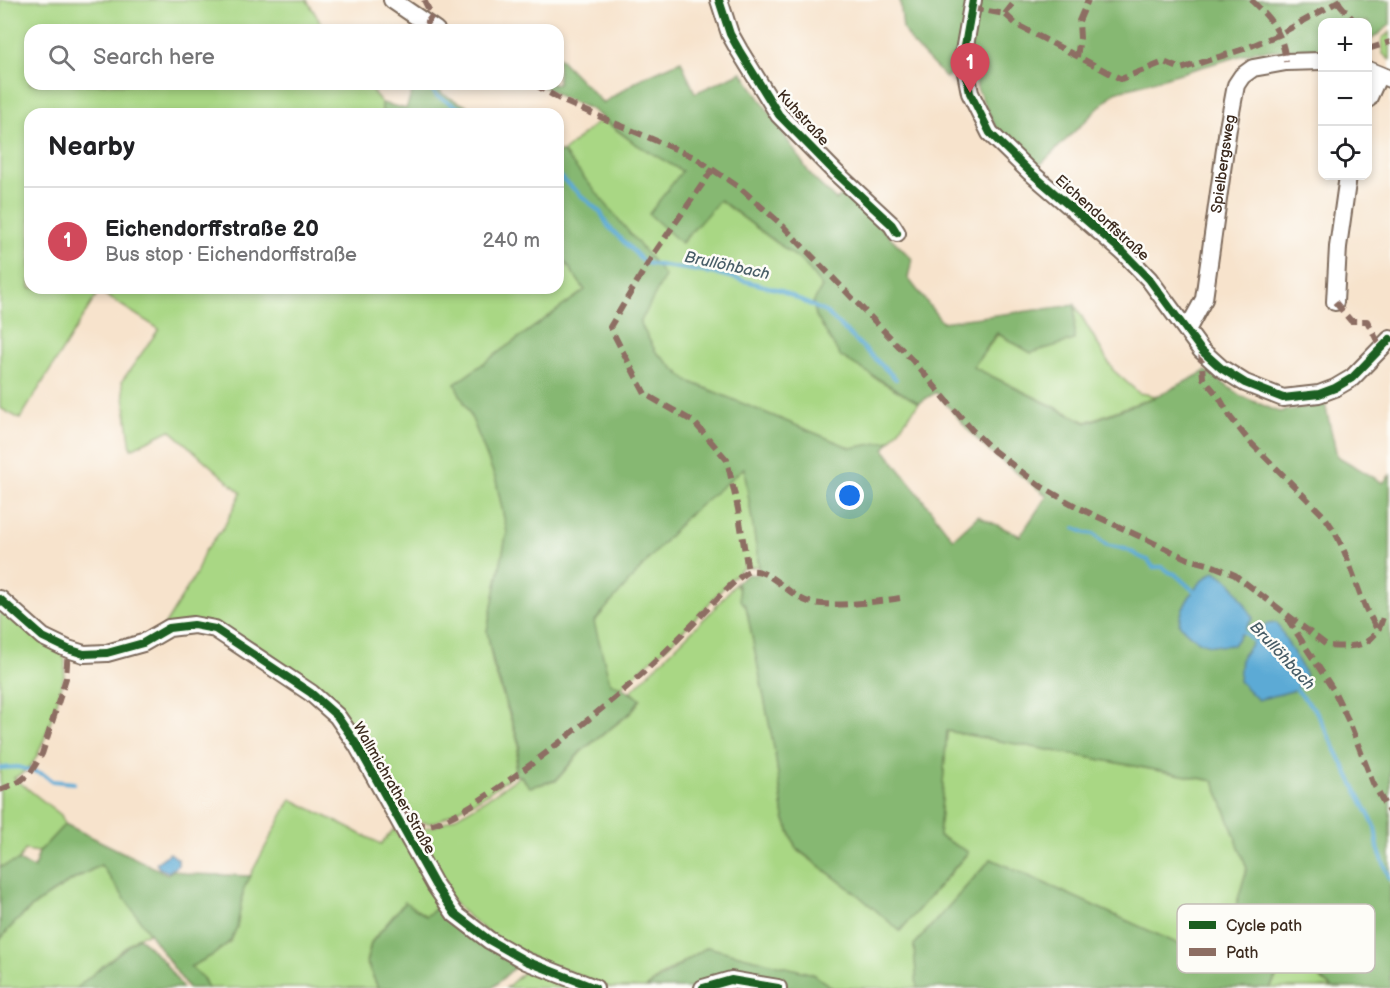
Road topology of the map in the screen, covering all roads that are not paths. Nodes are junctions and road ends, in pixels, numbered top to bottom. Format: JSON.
{"nodes":[{"id":1,"x":392,"y":0,"type":"edge"},
{"id":2,"x":719,"y":0,"type":"edge"},
{"id":3,"x":973,"y":0,"type":"edge"},
{"id":4,"x":427,"y":24,"type":"edge"},
{"id":5,"x":1318,"y":61,"type":"edge"},
{"id":6,"x":1379,"y":74,"type":"edge"},
{"id":7,"x":1372,"y":90,"type":"edge"},
{"id":8,"x":1347,"y":180,"type":"edge"},
{"id":9,"x":897,"y":233,"type":"dead end"},
{"id":10,"x":1335,"y":302,"type":"dead end"},
{"id":11,"x":1187,"y":330,"type":"junction"},
{"id":12,"x":1390,"y":339,"type":"edge"},
{"id":13,"x":0,"y":599,"type":"edge"},
{"id":14,"x":595,"y":988,"type":"edge"},
{"id":15,"x":703,"y":988,"type":"edge"},
{"id":16,"x":778,"y":988,"type":"edge"}],
"edges":[{"from":1,"to":4,"type":"street"},
{"from":2,"to":9,"type":"street","name":"Kuhstraße"},
{"from":3,"to":11,"type":"street","name":"Eichendorffstraße"},
{"from":5,"to":11,"type":"street","name":"Spielbergsweg"},
{"from":6,"to":7,"type":"street"},
{"from":8,"to":10,"type":"street"},
{"from":11,"to":12,"type":"street","name":"Eichendorffstraße"},
{"from":13,"to":14,"type":"street","name":"Wallmichrather Straße"},
{"from":15,"to":16,"type":"street"}]}
